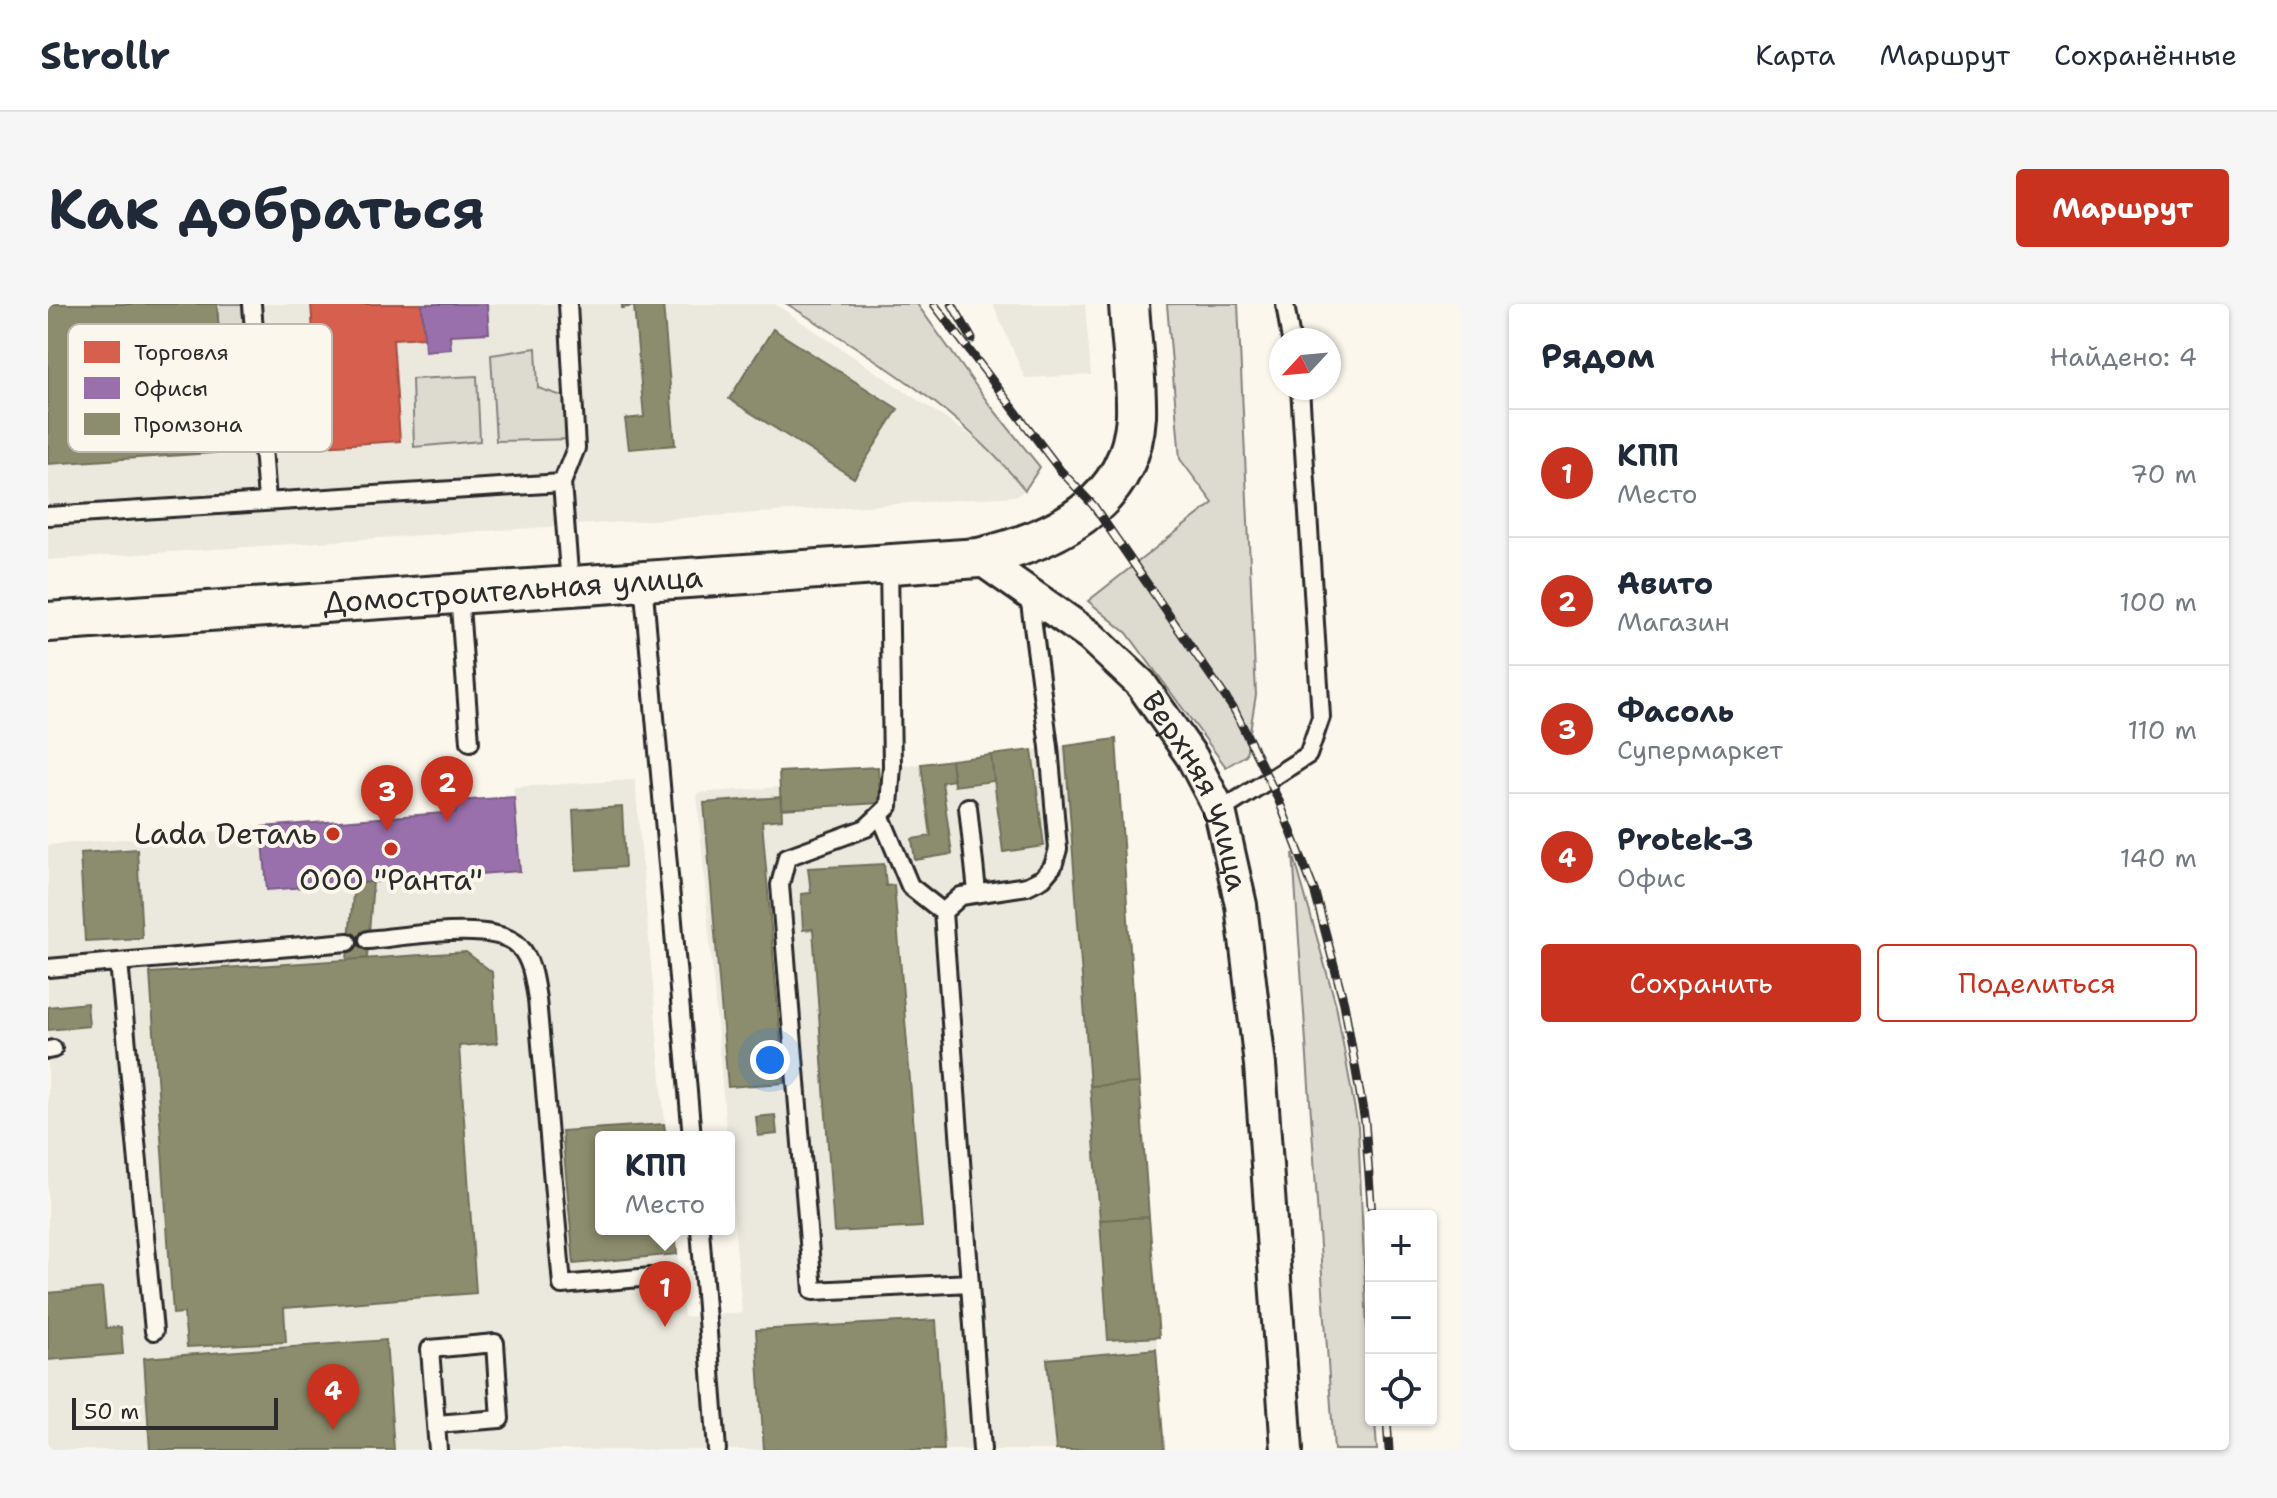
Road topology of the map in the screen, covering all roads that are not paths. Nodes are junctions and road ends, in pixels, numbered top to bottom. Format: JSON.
{"nodes":[{"id":1,"x":252,"y":304,"type":"edge"},
{"id":2,"x":568,"y":304,"type":"edge"},
{"id":3,"x":1129,"y":304,"type":"edge"},
{"id":4,"x":1285,"y":304,"type":"edge"},
{"id":5,"x":254,"y":324,"type":"edge"},
{"id":6,"x":1289,"y":328,"type":"edge"},
{"id":7,"x":1301,"y":400,"type":"edge"},
{"id":8,"x":263,"y":452,"type":"edge"},
{"id":9,"x":562,"y":483,"type":"junction"},
{"id":10,"x":267,"y":500,"type":"junction"},
{"id":11,"x":48,"y":516,"type":"edge"},
{"id":12,"x":979,"y":558,"type":"junction"},
{"id":13,"x":889,"y":564,"type":"junction"},
{"id":14,"x":643,"y":581,"type":"junction"},
{"id":15,"x":570,"y":585,"type":"junction"},
{"id":16,"x":459,"y":593,"type":"junction"},
{"id":17,"x":1029,"y":593,"type":"junction"},
{"id":18,"x":48,"y":622,"type":"edge"},
{"id":19,"x":470,"y":742,"type":"dead end"},
{"id":20,"x":968,"y":807,"type":"dead end"},
{"id":21,"x":1220,"y":811,"type":"junction"},
{"id":22,"x":881,"y":817,"type":"junction"},
{"id":23,"x":977,"y":892,"type":"junction"},
{"id":24,"x":943,"y":912,"type":"junction"},
{"id":25,"x":368,"y":940,"type":"dead end"},
{"id":26,"x":348,"y":942,"type":"dead end"},
{"id":27,"x":119,"y":962,"type":"junction"},
{"id":28,"x":48,"y":968,"type":"edge"},
{"id":29,"x":691,"y":1131,"type":"edge"},
{"id":30,"x":700,"y":1235,"type":"edge"},
{"id":31,"x":651,"y":1277,"type":"dead end"},
{"id":32,"x":970,"y":1283,"type":"junction"},
{"id":33,"x":154,"y":1331,"type":"dead end"},
{"id":34,"x":436,"y":1424,"type":"junction"},
{"id":35,"x":438,"y":1450,"type":"edge"},
{"id":36,"x":717,"y":1450,"type":"edge"},
{"id":37,"x":982,"y":1450,"type":"edge"},
{"id":38,"x":1287,"y":1450,"type":"edge"}],
"edges":[{"from":1,"to":5,"type":"lane"},
{"from":2,"to":9,"type":"lane"},
{"from":3,"to":12,"type":"street"},
{"from":4,"to":6,"type":"lane"},
{"from":7,"to":21,"type":"lane"},
{"from":8,"to":10,"type":"lane"},
{"from":9,"to":10,"type":"lane"},
{"from":9,"to":15,"type":"lane"},
{"from":10,"to":11,"type":"lane"},
{"from":12,"to":13,"type":"street","name":"Домостроительная улица"},
{"from":12,"to":17,"type":"street","name":"Верхняя улица"},
{"from":13,"to":14,"type":"street","name":"Домостроительная улица"},
{"from":13,"to":22,"type":"lane"},
{"from":14,"to":15,"type":"street","name":"Домостроительная улица"},
{"from":14,"to":29,"type":"lane"},
{"from":15,"to":16,"type":"street","name":"Домостроительная улица"},
{"from":16,"to":18,"type":"street","name":"Домостроительная улица"},
{"from":16,"to":19,"type":"lane"},
{"from":17,"to":21,"type":"street","name":"Верхняя улица"},
{"from":17,"to":23,"type":"lane"},
{"from":20,"to":23,"type":"lane"},
{"from":21,"to":38,"type":"street","name":"Верхняя улица"},
{"from":22,"to":24,"type":"lane"},
{"from":22,"to":32,"type":"lane"},
{"from":23,"to":24,"type":"lane"},
{"from":24,"to":32,"type":"lane"},
{"from":25,"to":31,"type":"lane"},
{"from":26,"to":27,"type":"lane"},
{"from":27,"to":28,"type":"lane"},
{"from":27,"to":33,"type":"lane"},
{"from":30,"to":36,"type":"lane"},
{"from":32,"to":37,"type":"lane"},
{"from":34,"to":34,"type":"lane"},
{"from":34,"to":35,"type":"lane"}]}
